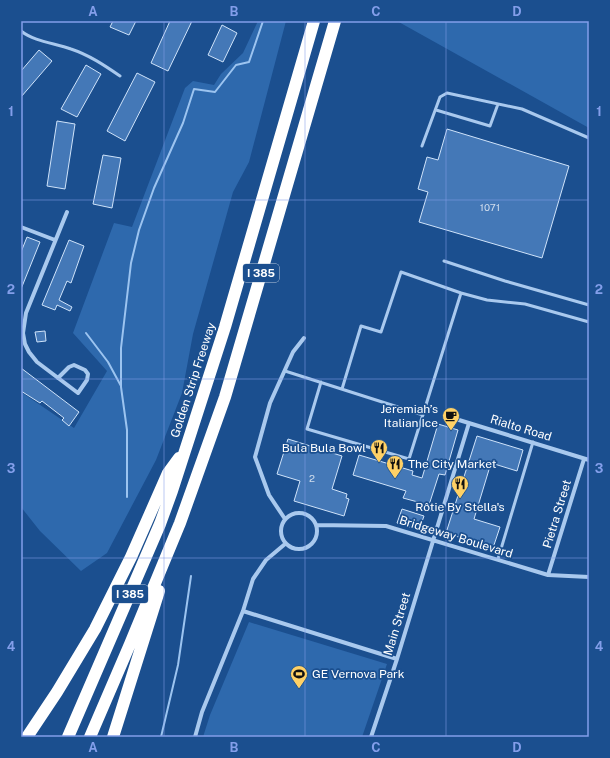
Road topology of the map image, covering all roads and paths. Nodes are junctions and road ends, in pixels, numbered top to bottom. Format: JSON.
{"nodes":[{"id":1,"x":314,"y":21,"type":"edge"},
{"id":2,"x":335,"y":21,"type":"edge"},
{"id":3,"x":21,"y":32,"type":"edge"},
{"id":4,"x":120,"y":76,"type":"dead end"},
{"id":5,"x":498,"y":104,"type":"junction"},
{"id":6,"x":436,"y":110,"type":"junction"},
{"id":7,"x":589,"y":138,"type":"edge"},
{"id":8,"x":422,"y":146,"type":"dead end"},
{"id":9,"x":67,"y":212,"type":"dead end"},
{"id":10,"x":21,"y":227,"type":"edge"},
{"id":11,"x":55,"y":240,"type":"junction"},
{"id":12,"x":444,"y":261,"type":"dead end"},
{"id":13,"x":461,"y":292,"type":"junction"},
{"id":14,"x":589,"y":305,"type":"edge"},
{"id":15,"x":589,"y":322,"type":"edge"},
{"id":16,"x":22,"y":332,"type":"edge"},
{"id":17,"x":304,"y":338,"type":"dead end"},
{"id":18,"x":285,"y":371,"type":"junction"},
{"id":19,"x":58,"y":378,"type":"junction"},
{"id":20,"x":321,"y":382,"type":"junction"},
{"id":21,"x":342,"y":389,"type":"junction"},
{"id":22,"x":423,"y":415,"type":"junction"},
{"id":23,"x":446,"y":416,"type":"dead end"},
{"id":24,"x":469,"y":423,"type":"junction"},
{"id":25,"x":533,"y":442,"type":"junction"},
{"id":26,"x":186,"y":448,"type":"junction"},
{"id":27,"x":587,"y":459,"type":"edge"},
{"id":28,"x":285,"y":519,"type":"junction"},
{"id":29,"x":180,"y":523,"type":"junction"},
{"id":30,"x":316,"y":525,"type":"junction"},
{"id":31,"x":434,"y":540,"type":"junction"},
{"id":32,"x":285,"y":544,"type":"junction"},
{"id":33,"x":498,"y":560,"type":"junction"},
{"id":34,"x":548,"y":575,"type":"junction"},
{"id":35,"x":589,"y":577,"type":"edge"},
{"id":36,"x":243,"y":611,"type":"junction"},
{"id":37,"x":397,"y":659,"type":"junction"},
{"id":38,"x":27,"y":737,"type":"edge"},
{"id":39,"x":68,"y":737,"type":"edge"},
{"id":40,"x":90,"y":737,"type":"edge"},
{"id":41,"x":113,"y":737,"type":"edge"},
{"id":42,"x":196,"y":737,"type":"edge"},
{"id":43,"x":371,"y":737,"type":"edge"}],
"edges":[{"from":1,"to":26,"type":"highway","name":"Golden Strip Freeway","number":"I 385"},
{"from":2,"to":29,"type":"highway","number":"I 385"},
{"from":3,"to":4,"type":"lane"},
{"from":5,"to":6,"type":"lane"},
{"from":5,"to":6,"type":"lane"},
{"from":5,"to":7,"type":"lane"},
{"from":6,"to":8,"type":"lane"},
{"from":9,"to":11,"type":"street"},
{"from":10,"to":11,"type":"street"},
{"from":11,"to":16,"type":"street"},
{"from":12,"to":14,"type":"lane"},
{"from":13,"to":15,"type":"lane"},
{"from":13,"to":21,"type":"lane"},
{"from":13,"to":22,"type":"lane"},
{"from":16,"to":19,"type":"street"},
{"from":17,"to":18,"type":"street"},
{"from":18,"to":20,"type":"lane"},
{"from":18,"to":28,"type":"street"},
{"from":19,"to":19,"type":"street"},
{"from":20,"to":21,"type":"lane"},
{"from":20,"to":22,"type":"lane"},
{"from":21,"to":22,"type":"lane"},
{"from":23,"to":24,"type":"street","name":"Rialto Road"},
{"from":24,"to":25,"type":"street","name":"Rialto Road"},
{"from":24,"to":31,"type":"street","name":"Main Street"},
{"from":25,"to":27,"type":"street","name":"Rialto Road"},
{"from":25,"to":33,"type":"lane"},
{"from":26,"to":38,"type":"highway"},
{"from":26,"to":39,"type":"highway","name":"Golden Strip Freeway","number":"I 385"},
{"from":27,"to":34,"type":"street","name":"Pietra Street"},
{"from":28,"to":30,"type":"street"},
{"from":28,"to":32,"type":"street"},
{"from":29,"to":40,"type":"highway","number":"I 385"},
{"from":29,"to":41,"type":"highway"},
{"from":30,"to":31,"type":"street","name":"Bridgeway Boulevard"},
{"from":30,"to":32,"type":"street"},
{"from":31,"to":33,"type":"street","name":"Bridgeway Boulevard"},
{"from":31,"to":37,"type":"street","name":"Main Street"},
{"from":32,"to":36,"type":"street"},
{"from":33,"to":34,"type":"street","name":"Bridgeway Boulevard"},
{"from":34,"to":35,"type":"street","name":"Bridgeway Boulevard"},
{"from":36,"to":37,"type":"street"},
{"from":36,"to":42,"type":"street"},
{"from":37,"to":43,"type":"street","name":"Main Street"}]}
